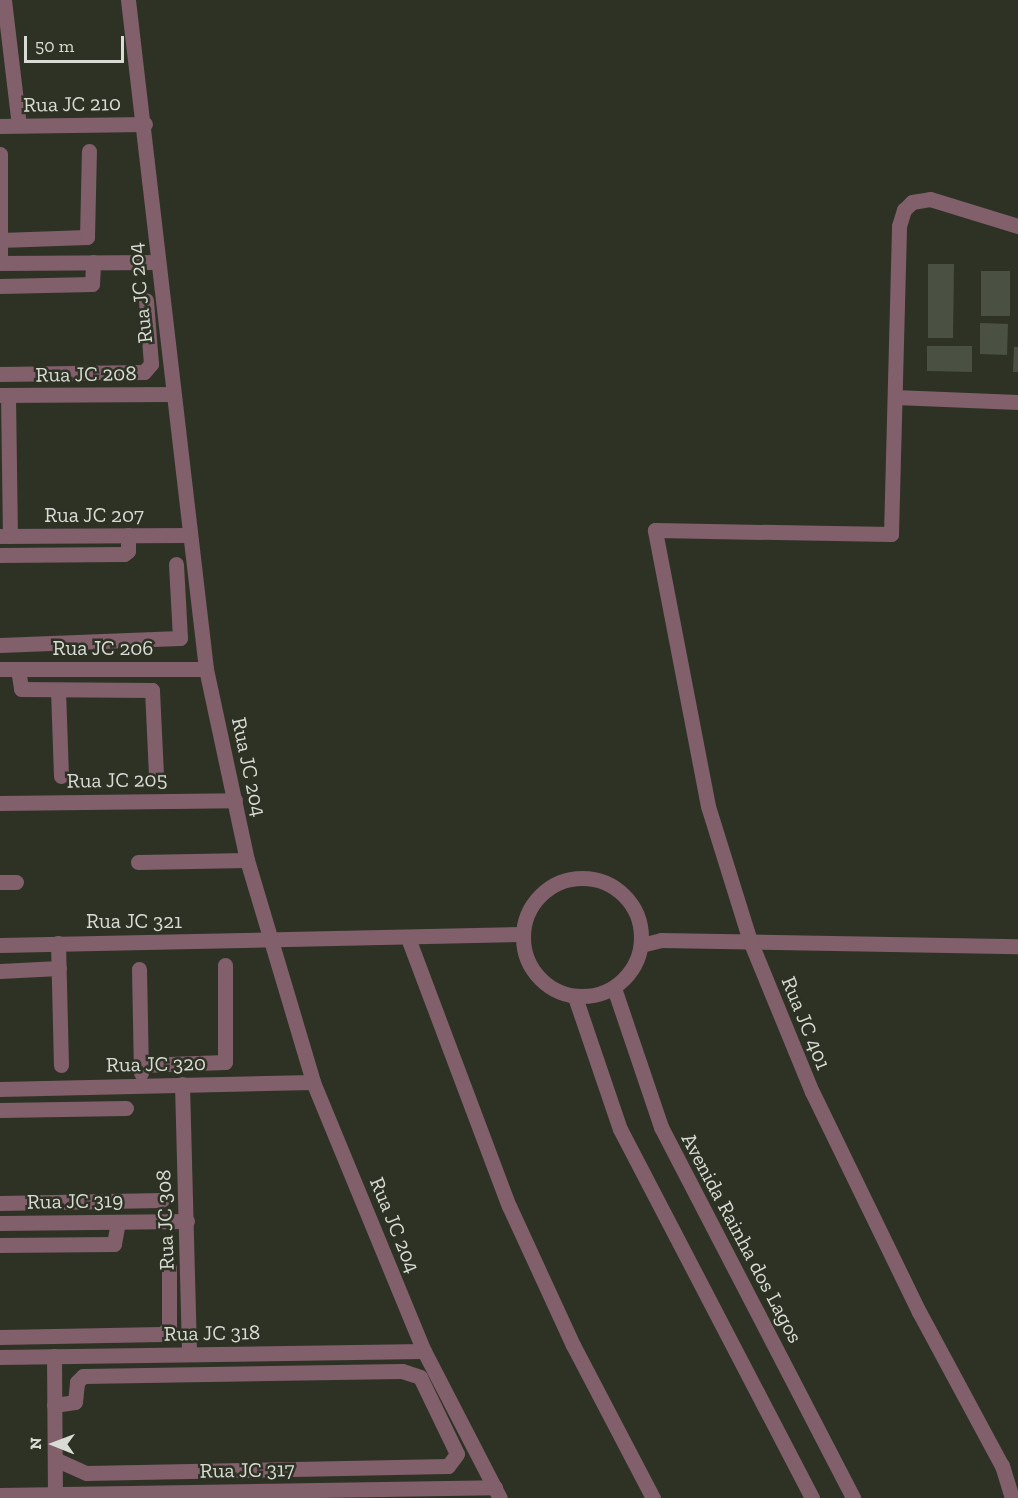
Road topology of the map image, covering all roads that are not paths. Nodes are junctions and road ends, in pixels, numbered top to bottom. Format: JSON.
{"nodes":[{"id":1,"x":4,"y":0,"type":"edge"},
{"id":2,"x":128,"y":0,"type":"edge"},
{"id":3,"x":146,"y":124,"type":"junction"},
{"id":4,"x":19,"y":125,"type":"junction"},
{"id":5,"x":0,"y":126,"type":"edge"},
{"id":6,"x":89,"y":151,"type":"dead end"},
{"id":7,"x":0,"y":154,"type":"edge"},
{"id":8,"x":1018,"y":226,"type":"edge"},
{"id":9,"x":0,"y":240,"type":"edge"},
{"id":10,"x":93,"y":262,"type":"junction"},
{"id":11,"x":157,"y":262,"type":"junction"},
{"id":12,"x":0,"y":263,"type":"edge"},
{"id":13,"x":0,"y":286,"type":"edge"},
{"id":14,"x":146,"y":300,"type":"dead end"},
{"id":15,"x":0,"y":374,"type":"edge"},
{"id":16,"x":172,"y":394,"type":"junction"},
{"id":17,"x":4,"y":395,"type":"edge"},
{"id":18,"x":895,"y":398,"type":"junction"},
{"id":19,"x":1018,"y":402,"type":"edge"},
{"id":20,"x":128,"y":535,"type":"junction"},
{"id":21,"x":189,"y":535,"type":"junction"},
{"id":22,"x":5,"y":536,"type":"edge"},
{"id":23,"x":0,"y":555,"type":"edge"},
{"id":24,"x":176,"y":564,"type":"dead end"},
{"id":25,"x":0,"y":645,"type":"edge"},
{"id":26,"x":0,"y":669,"type":"edge"},
{"id":27,"x":18,"y":669,"type":"junction"},
{"id":28,"x":206,"y":669,"type":"junction"},
{"id":29,"x":58,"y":690,"type":"junction"},
{"id":30,"x":156,"y":775,"type":"dead end"},
{"id":31,"x":60,"y":776,"type":"dead end"},
{"id":32,"x":234,"y":800,"type":"junction"},
{"id":33,"x":0,"y":803,"type":"edge"},
{"id":34,"x":247,"y":860,"type":"junction"},
{"id":35,"x":138,"y":862,"type":"dead end"},
{"id":36,"x":0,"y":882,"type":"edge"},
{"id":37,"x":16,"y":882,"type":"dead end"},
{"id":38,"x":523,"y":934,"type":"junction"},
{"id":39,"x":408,"y":938,"type":"junction"},
{"id":40,"x":750,"y":940,"type":"junction"},
{"id":41,"x":269,"y":942,"type":"junction"},
{"id":42,"x":58,"y":943,"type":"junction"},
{"id":43,"x":0,"y":945,"type":"edge"},
{"id":44,"x":642,"y":945,"type":"junction"},
{"id":45,"x":1018,"y":946,"type":"edge"},
{"id":46,"x":225,"y":965,"type":"dead end"},
{"id":47,"x":59,"y":968,"type":"junction"},
{"id":48,"x":139,"y":969,"type":"dead end"},
{"id":49,"x":0,"y":971,"type":"edge"},
{"id":50,"x":614,"y":988,"type":"junction"},
{"id":51,"x":575,"y":998,"type":"junction"},
{"id":52,"x":61,"y":1065,"type":"dead end"},
{"id":53,"x":141,"y":1065,"type":"junction"},
{"id":54,"x":313,"y":1082,"type":"junction"},
{"id":55,"x":182,"y":1084,"type":"junction"},
{"id":56,"x":142,"y":1085,"type":"junction"},
{"id":57,"x":113,"y":1086,"type":"junction"},
{"id":58,"x":0,"y":1089,"type":"edge"},
{"id":59,"x":0,"y":1110,"type":"edge"},
{"id":60,"x":162,"y":1200,"type":"dead end"},
{"id":61,"x":0,"y":1203,"type":"edge"},
{"id":62,"x":187,"y":1221,"type":"junction"},
{"id":63,"x":118,"y":1222,"type":"junction"},
{"id":64,"x":0,"y":1223,"type":"edge"},
{"id":65,"x":0,"y":1245,"type":"edge"},
{"id":66,"x":169,"y":1268,"type":"dead end"},
{"id":67,"x":0,"y":1337,"type":"edge"},
{"id":68,"x":424,"y":1351,"type":"junction"},
{"id":69,"x":189,"y":1354,"type":"junction"},
{"id":70,"x":54,"y":1356,"type":"junction"},
{"id":71,"x":0,"y":1357,"type":"edge"},
{"id":72,"x":54,"y":1405,"type":"junction"},
{"id":73,"x":55,"y":1459,"type":"junction"},
{"id":74,"x":498,"y":1493,"type":"edge"},
{"id":75,"x":0,"y":1495,"type":"edge"},
{"id":76,"x":55,"y":1496,"type":"edge"},
{"id":77,"x":1012,"y":1497,"type":"edge"},
{"id":78,"x":653,"y":1498,"type":"edge"},
{"id":79,"x":812,"y":1498,"type":"edge"},
{"id":80,"x":853,"y":1498,"type":"edge"}],
"edges":[{"from":1,"to":4,"type":"street"},
{"from":2,"to":3,"type":"street","name":"Rua JC 204"},
{"from":3,"to":4,"type":"street","name":"Rua JC 210"},
{"from":3,"to":11,"type":"street","name":"Rua JC 204"},
{"from":4,"to":5,"type":"street","name":"Rua JC 210"},
{"from":6,"to":9,"type":"street"},
{"from":7,"to":9,"type":"street"},
{"from":8,"to":18,"type":"street"},
{"from":9,"to":12,"type":"street"},
{"from":10,"to":11,"type":"street"},
{"from":10,"to":12,"type":"street"},
{"from":10,"to":13,"type":"street"},
{"from":11,"to":16,"type":"street","name":"Rua JC 204"},
{"from":14,"to":15,"type":"street"},
{"from":16,"to":17,"type":"street","name":"Rua JC 208"},
{"from":16,"to":21,"type":"street","name":"Rua JC 204"},
{"from":17,"to":22,"type":"street"},
{"from":18,"to":19,"type":"street"},
{"from":18,"to":40,"type":"street","name":"Rua JC 401"},
{"from":20,"to":21,"type":"street","name":"Rua JC 207"},
{"from":20,"to":22,"type":"street","name":"Rua JC 207"},
{"from":20,"to":23,"type":"street"},
{"from":21,"to":28,"type":"street","name":"Rua JC 204"},
{"from":24,"to":25,"type":"street"},
{"from":26,"to":27,"type":"street","name":"Rua JC 206"},
{"from":27,"to":28,"type":"street","name":"Rua JC 206"},
{"from":27,"to":29,"type":"street"},
{"from":28,"to":32,"type":"street","name":"Rua JC 204"},
{"from":29,"to":30,"type":"street"},
{"from":29,"to":31,"type":"street"},
{"from":32,"to":33,"type":"street","name":"Rua JC 205"},
{"from":32,"to":34,"type":"street","name":"Rua JC 204"},
{"from":34,"to":35,"type":"street"},
{"from":34,"to":41,"type":"street","name":"Rua JC 204"},
{"from":36,"to":37,"type":"street"},
{"from":38,"to":39,"type":"street","name":"Rua JC 321"},
{"from":38,"to":44,"type":"street"},
{"from":38,"to":51,"type":"street"},
{"from":39,"to":41,"type":"street","name":"Rua JC 321"},
{"from":39,"to":78,"type":"street"},
{"from":40,"to":44,"type":"street"},
{"from":40,"to":45,"type":"street"},
{"from":40,"to":77,"type":"street","name":"Rua JC 401"},
{"from":41,"to":42,"type":"street","name":"Rua JC 321"},
{"from":41,"to":54,"type":"street","name":"Rua JC 204"},
{"from":42,"to":43,"type":"street","name":"Rua JC 321"},
{"from":42,"to":47,"type":"street"},
{"from":44,"to":50,"type":"street"},
{"from":46,"to":53,"type":"street"},
{"from":47,"to":49,"type":"street"},
{"from":47,"to":52,"type":"street"},
{"from":48,"to":53,"type":"street"},
{"from":50,"to":51,"type":"street"},
{"from":50,"to":80,"type":"street","name":"Avenida Rainha dos Lagos"},
{"from":51,"to":79,"type":"street"},
{"from":53,"to":56,"type":"street"},
{"from":54,"to":55,"type":"street","name":"Rua JC 320"},
{"from":54,"to":68,"type":"street","name":"Rua JC 204"},
{"from":55,"to":56,"type":"street","name":"Rua JC 320"},
{"from":55,"to":62,"type":"street","name":"Rua JC 308"},
{"from":56,"to":57,"type":"street","name":"Rua JC 320"},
{"from":57,"to":58,"type":"street","name":"Rua JC 320"},
{"from":57,"to":59,"type":"street"},
{"from":60,"to":61,"type":"street"},
{"from":62,"to":63,"type":"street","name":"Rua JC 319"},
{"from":62,"to":69,"type":"street","name":"Rua JC 308"},
{"from":63,"to":64,"type":"street","name":"Rua JC 319"},
{"from":63,"to":65,"type":"street"},
{"from":66,"to":67,"type":"street"},
{"from":68,"to":69,"type":"street","name":"Rua JC 318"},
{"from":68,"to":74,"type":"street","name":"Rua JC 204"},
{"from":69,"to":70,"type":"street","name":"Rua JC 318"},
{"from":70,"to":71,"type":"street","name":"Rua JC 318"},
{"from":70,"to":72,"type":"street"},
{"from":72,"to":73,"type":"street"},
{"from":72,"to":73,"type":"street"},
{"from":73,"to":76,"type":"street"},
{"from":74,"to":76,"type":"street","name":"Rua JC 317"},
{"from":75,"to":76,"type":"street","name":"Rua JC 317"}]}
